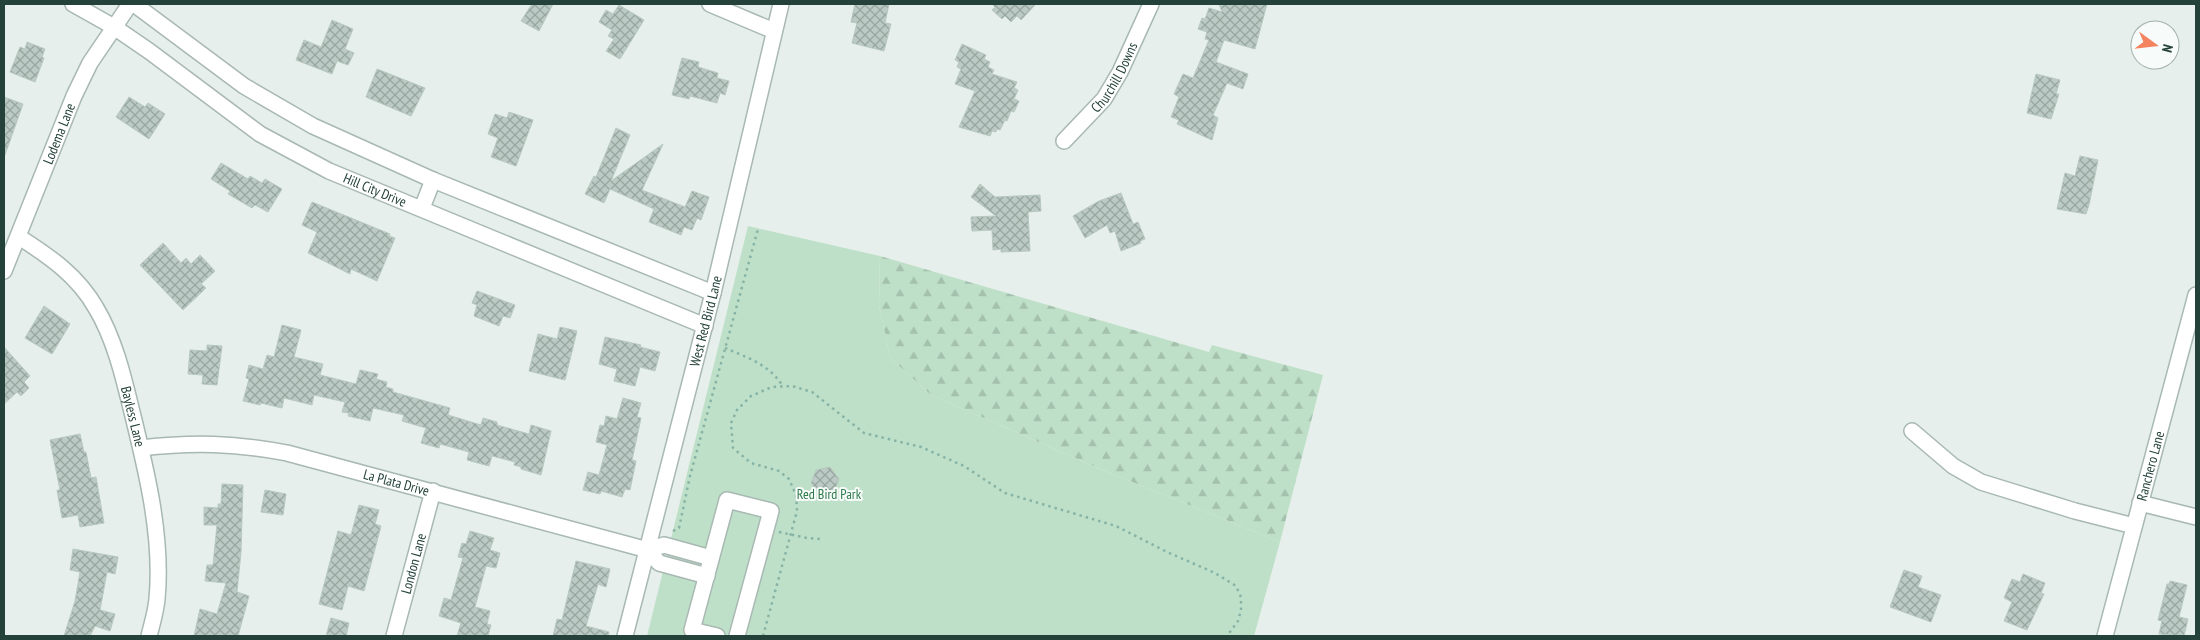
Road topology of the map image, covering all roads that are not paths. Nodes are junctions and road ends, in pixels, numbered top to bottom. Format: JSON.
{"nodes":[{"id":1,"x":73,"y":4,"type":"edge"},
{"id":2,"x":130,"y":4,"type":"edge"},
{"id":3,"x":134,"y":4,"type":"edge"},
{"id":4,"x":710,"y":4,"type":"edge"},
{"id":5,"x":781,"y":4,"type":"edge"},
{"id":6,"x":1151,"y":4,"type":"edge"},
{"id":7,"x":114,"y":27,"type":"junction"},
{"id":8,"x":774,"y":31,"type":"junction"},
{"id":9,"x":1064,"y":141,"type":"dead end"},
{"id":10,"x":433,"y":180,"type":"junction"},
{"id":11,"x":422,"y":208,"type":"junction"},
{"id":12,"x":19,"y":237,"type":"junction"},
{"id":13,"x":4,"y":271,"type":"edge"},
{"id":14,"x":713,"y":294,"type":"junction"},
{"id":15,"x":2196,"y":295,"type":"edge"},
{"id":16,"x":705,"y":326,"type":"junction"},
{"id":17,"x":1912,"y":431,"type":"dead end"},
{"id":18,"x":141,"y":448,"type":"junction"},
{"id":19,"x":433,"y":491,"type":"junction"},
{"id":20,"x":2140,"y":503,"type":"junction"},
{"id":21,"x":2196,"y":517,"type":"edge"},
{"id":22,"x":2134,"y":526,"type":"junction"},
{"id":23,"x":648,"y":550,"type":"junction"},
{"id":24,"x":711,"y":558,"type":"junction"},
{"id":25,"x":707,"y":576,"type":"junction"},
{"id":26,"x":149,"y":636,"type":"edge"},
{"id":27,"x":394,"y":636,"type":"edge"},
{"id":28,"x":625,"y":636,"type":"edge"},
{"id":29,"x":717,"y":636,"type":"edge"},
{"id":30,"x":737,"y":636,"type":"edge"},
{"id":31,"x":2105,"y":636,"type":"edge"}],
"edges":[{"from":1,"to":7,"type":"street","name":"Hill City Drive"},
{"from":2,"to":7,"type":"street","name":"Lodema Lane"},
{"from":3,"to":10,"type":"street"},
{"from":4,"to":8,"type":"street"},
{"from":5,"to":8,"type":"street","name":"West Red Bird Lane"},
{"from":6,"to":9,"type":"street","name":"Churchill Downs"},
{"from":7,"to":11,"type":"street","name":"Hill City Drive"},
{"from":7,"to":12,"type":"street","name":"Lodema Lane"},
{"from":8,"to":14,"type":"street","name":"West Red Bird Lane"},
{"from":10,"to":11,"type":"street"},
{"from":10,"to":14,"type":"street"},
{"from":11,"to":16,"type":"street","name":"Hill City Drive"},
{"from":12,"to":13,"type":"street","name":"Lodema Lane"},
{"from":12,"to":18,"type":"street","name":"Bayless Lane"},
{"from":14,"to":16,"type":"street","name":"West Red Bird Lane"},
{"from":15,"to":20,"type":"street","name":"Ranchero Lane"},
{"from":16,"to":23,"type":"street","name":"West Red Bird Lane"},
{"from":17,"to":22,"type":"street"},
{"from":18,"to":19,"type":"street","name":"La Plata Drive"},
{"from":18,"to":26,"type":"street","name":"Bayless Lane"},
{"from":19,"to":23,"type":"street","name":"La Plata Drive"},
{"from":19,"to":27,"type":"street","name":"London Lane"},
{"from":20,"to":21,"type":"street"},
{"from":20,"to":22,"type":"street","name":"Ranchero Lane"},
{"from":22,"to":31,"type":"street","name":"Ranchero Lane"},
{"from":23,"to":24,"type":"street"},
{"from":23,"to":25,"type":"street"},
{"from":23,"to":28,"type":"street","name":"West Red Bird Lane"},
{"from":24,"to":25,"type":"street"},
{"from":24,"to":30,"type":"street"},
{"from":25,"to":29,"type":"street"}]}
